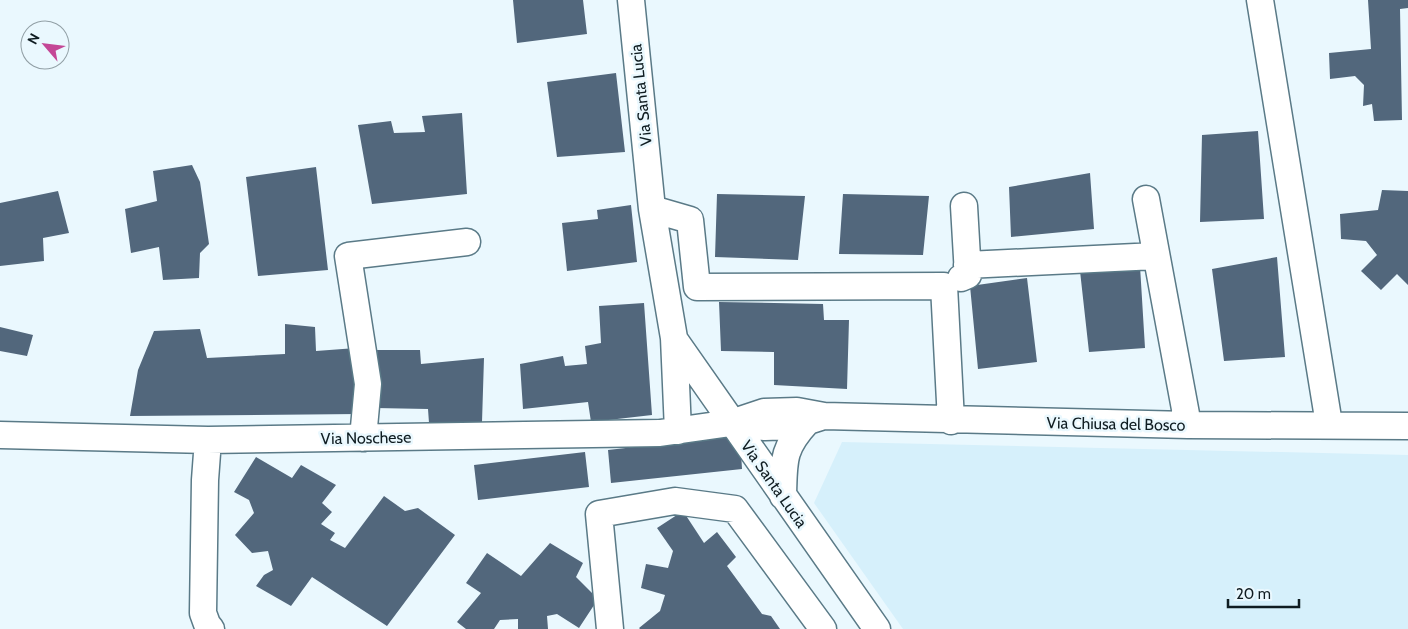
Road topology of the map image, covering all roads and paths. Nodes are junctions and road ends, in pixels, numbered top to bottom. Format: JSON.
{"nodes":[{"id":1,"x":631,"y":0,"type":"edge"},
{"id":2,"x":1260,"y":0,"type":"edge"},
{"id":3,"x":1146,"y":199,"type":"dead end"},
{"id":4,"x":964,"y":206,"type":"dead end"},
{"id":5,"x":652,"y":209,"type":"junction"},
{"id":6,"x":467,"y":242,"type":"dead end"},
{"id":7,"x":1156,"y":256,"type":"junction"},
{"id":8,"x":967,"y":265,"type":"junction"},
{"id":9,"x":944,"y":286,"type":"junction"},
{"id":10,"x":674,"y":338,"type":"junction"},
{"id":11,"x":816,"y":419,"type":"junction"},
{"id":12,"x":951,"y":421,"type":"junction"},
{"id":13,"x":731,"y":423,"type":"junction"},
{"id":14,"x":1329,"y":424,"type":"junction"},
{"id":15,"x":1188,"y":425,"type":"junction"},
{"id":16,"x":1408,"y":426,"type":"edge"},
{"id":17,"x":678,"y":431,"type":"junction"},
{"id":18,"x":0,"y":435,"type":"edge"},
{"id":19,"x":363,"y":438,"type":"junction"},
{"id":20,"x":208,"y":440,"type":"junction"},
{"id":21,"x":783,"y":496,"type":"junction"},
{"id":22,"x":865,"y":625,"type":"edge"},
{"id":23,"x":211,"y":629,"type":"edge"},
{"id":24,"x":610,"y":629,"type":"edge"},
{"id":25,"x":823,"y":629,"type":"edge"}],
"edges":[{"from":1,"to":5,"type":"street","name":"Via Santa Lucia"},
{"from":2,"to":14,"type":"street"},
{"from":3,"to":7,"type":"street"},
{"from":4,"to":8,"type":"street"},
{"from":5,"to":9,"type":"street"},
{"from":5,"to":10,"type":"street","name":"Via Santa Lucia"},
{"from":6,"to":19,"type":"street"},
{"from":7,"to":8,"type":"street"},
{"from":7,"to":15,"type":"street"},
{"from":8,"to":9,"type":"street"},
{"from":9,"to":12,"type":"street"},
{"from":10,"to":13,"type":"street","name":"Via Santa Lucia"},
{"from":10,"to":17,"type":"street","name":"Via Santa Lucia"},
{"from":11,"to":12,"type":"street","name":"Via Chiusa del Bosco"},
{"from":11,"to":13,"type":"street","name":"Via Chiusa del Bosco"},
{"from":11,"to":21,"type":"street"},
{"from":12,"to":15,"type":"street","name":"Via Chiusa del Bosco"},
{"from":13,"to":17,"type":"street","name":"Via Noschese"},
{"from":13,"to":21,"type":"street","name":"Via Santa Lucia"},
{"from":14,"to":15,"type":"street","name":"Via Chiusa del Bosco"},
{"from":14,"to":16,"type":"street","name":"Via Chiusa del Bosco"},
{"from":17,"to":19,"type":"street","name":"Via Noschese"},
{"from":18,"to":20,"type":"street","name":"Via Noschese"},
{"from":19,"to":20,"type":"street","name":"Via Noschese"},
{"from":20,"to":23,"type":"street"},
{"from":21,"to":22,"type":"street","name":"Via Santa Lucia"},
{"from":24,"to":25,"type":"street"}]}
